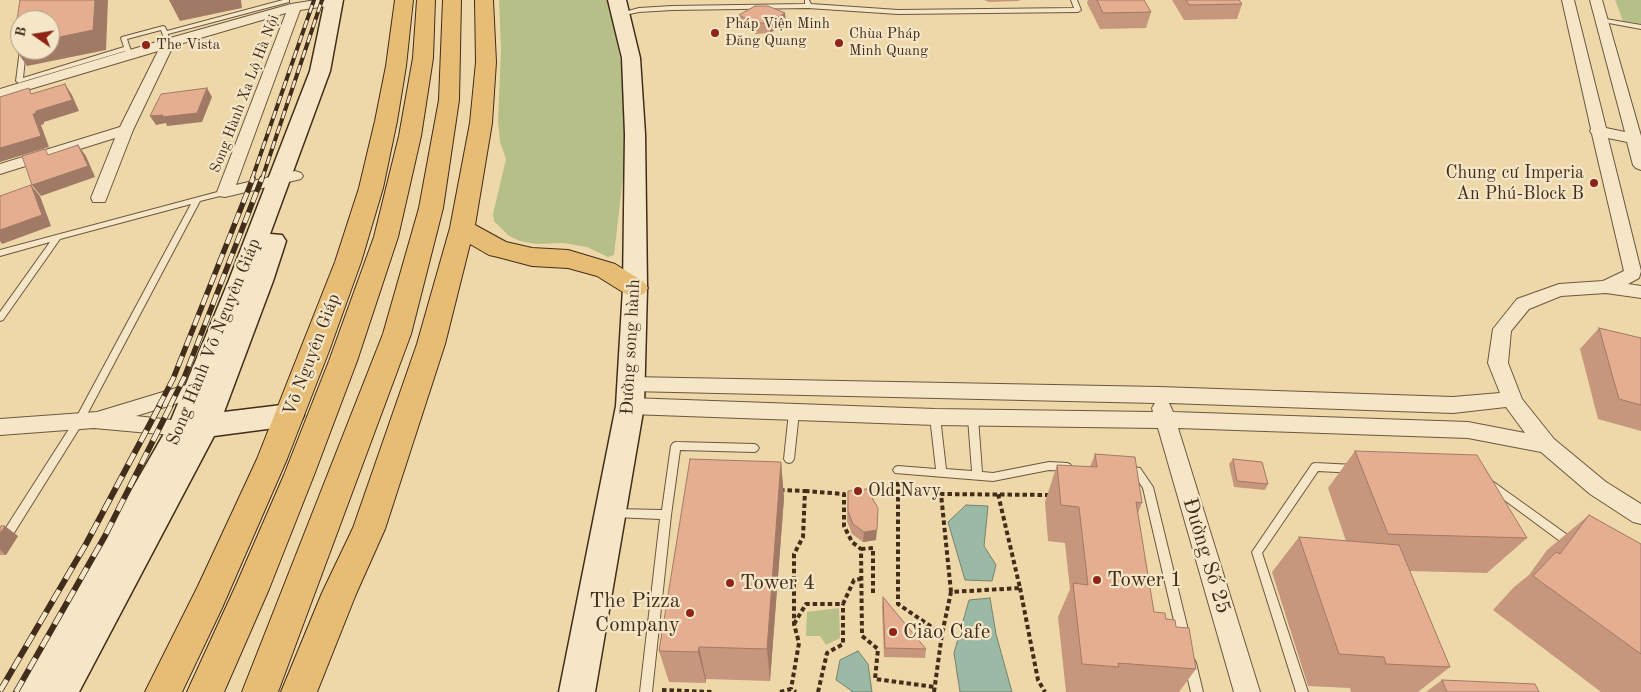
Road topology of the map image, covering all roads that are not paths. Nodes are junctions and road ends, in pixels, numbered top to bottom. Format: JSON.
{"nodes":[{"id":1,"x":339,"y":0,"type":"edge"},
{"id":2,"x":404,"y":0,"type":"edge"},
{"id":3,"x":426,"y":0,"type":"edge"},
{"id":4,"x":452,"y":0,"type":"edge"},
{"id":5,"x":484,"y":0,"type":"edge"},
{"id":6,"x":1074,"y":0,"type":"edge"},
{"id":7,"x":807,"y":3,"type":"edge"},
{"id":8,"x":291,"y":4,"type":"edge"},
{"id":9,"x":1580,"y":4,"type":"edge"},
{"id":10,"x":619,"y":7,"type":"edge"},
{"id":11,"x":1600,"y":20,"type":"junction"},
{"id":12,"x":1641,"y":27,"type":"edge"},
{"id":13,"x":167,"y":38,"type":"junction"},
{"id":14,"x":128,"y":51,"type":"junction"},
{"id":15,"x":22,"y":60,"type":"edge"},
{"id":16,"x":0,"y":94,"type":"edge"},
{"id":17,"x":126,"y":130,"type":"junction"},
{"id":18,"x":1597,"y":130,"type":"junction"},
{"id":19,"x":1637,"y":139,"type":"edge"},
{"id":20,"x":1641,"y":165,"type":"edge"},
{"id":21,"x":0,"y":169,"type":"edge"},
{"id":22,"x":287,"y":177,"type":"junction"},
{"id":23,"x":225,"y":192,"type":"junction"},
{"id":24,"x":99,"y":198,"type":"dead end"},
{"id":25,"x":197,"y":200,"type":"junction"},
{"id":26,"x":462,"y":228,"type":"junction"},
{"id":27,"x":57,"y":238,"type":"junction"},
{"id":28,"x":0,"y":253,"type":"edge"},
{"id":29,"x":635,"y":288,"type":"junction"},
{"id":30,"x":1606,"y":288,"type":"junction"},
{"id":31,"x":1641,"y":292,"type":"edge"},
{"id":32,"x":0,"y":318,"type":"edge"},
{"id":33,"x":222,"y":384,"type":"junction"},
{"id":34,"x":199,"y":388,"type":"junction"},
{"id":35,"x":630,"y":395,"type":"junction"},
{"id":36,"x":1159,"y":395,"type":"junction"},
{"id":37,"x":1512,"y":399,"type":"junction"},
{"id":38,"x":794,"y":412,"type":"junction"},
{"id":39,"x":290,"y":415,"type":"junction"},
{"id":40,"x":935,"y":417,"type":"junction"},
{"id":41,"x":973,"y":418,"type":"junction"},
{"id":42,"x":1165,"y":420,"type":"junction"},
{"id":43,"x":87,"y":421,"type":"junction"},
{"id":44,"x":0,"y":427,"type":"edge"},
{"id":45,"x":193,"y":427,"type":"junction"},
{"id":46,"x":1547,"y":446,"type":"junction"},
{"id":47,"x":754,"y":448,"type":"dead end"},
{"id":48,"x":789,"y":459,"type":"dead end"},
{"id":49,"x":1078,"y":468,"type":"edge"},
{"id":50,"x":1118,"y":470,"type":"edge"},
{"id":51,"x":1364,"y":470,"type":"edge"},
{"id":52,"x":941,"y":472,"type":"junction"},
{"id":53,"x":898,"y":475,"type":"road end"},
{"id":54,"x":977,"y":476,"type":"junction"},
{"id":55,"x":1483,"y":477,"type":"edge"},
{"id":56,"x":612,"y":513,"type":"junction"},
{"id":57,"x":666,"y":515,"type":"junction"},
{"id":58,"x":1641,"y":515,"type":"edge"},
{"id":59,"x":0,"y":546,"type":"edge"},
{"id":60,"x":1583,"y":553,"type":"edge"},
{"id":61,"x":264,"y":561,"type":"junction"},
{"id":62,"x":189,"y":640,"type":"junction"},
{"id":63,"x":34,"y":692,"type":"edge"},
{"id":64,"x":60,"y":692,"type":"edge"},
{"id":65,"x":163,"y":692,"type":"edge"},
{"id":66,"x":185,"y":692,"type":"edge"},
{"id":67,"x":205,"y":692,"type":"edge"},
{"id":68,"x":260,"y":692,"type":"edge"},
{"id":69,"x":299,"y":692,"type":"edge"},
{"id":70,"x":577,"y":692,"type":"edge"},
{"id":71,"x":646,"y":692,"type":"edge"},
{"id":72,"x":1197,"y":692,"type":"edge"},
{"id":73,"x":1247,"y":692,"type":"edge"},
{"id":74,"x":1302,"y":692,"type":"edge"}],
"edges":[{"from":1,"to":8,"type":"street"},
{"from":1,"to":22,"type":"main road","name":"Song Hành Võ Nguyên Giáp"},
{"from":2,"to":39,"type":"highway","name":"Võ Nguyên Giáp"},
{"from":3,"to":61,"type":"highway","name":"Võ Nguyên Giáp"},
{"from":4,"to":68,"type":"highway"},
{"from":5,"to":26,"type":"highway"},
{"from":6,"to":7,"type":"lane"},
{"from":7,"to":10,"type":"lane"},
{"from":8,"to":13,"type":"street"},
{"from":8,"to":23,"type":"street","name":"Song Hành Xa Lộ Hà Nội"},
{"from":9,"to":11,"type":"street"},
{"from":9,"to":18,"type":"street"},
{"from":10,"to":29,"type":"main road","name":"Đường song hành"},
{"from":11,"to":12,"type":"lane"},
{"from":11,"to":19,"type":"street"},
{"from":13,"to":14,"type":"street"},
{"from":13,"to":17,"type":"street"},
{"from":14,"to":15,"type":"lane"},
{"from":14,"to":16,"type":"street"},
{"from":17,"to":21,"type":"street"},
{"from":17,"to":24,"type":"street"},
{"from":18,"to":19,"type":"street"},
{"from":18,"to":30,"type":"street"},
{"from":19,"to":20,"type":"street"},
{"from":22,"to":23,"type":"street"},
{"from":22,"to":33,"type":"main road","name":"Song Hành Võ Nguyên Giáp"},
{"from":22,"to":34,"type":"main road","name":"Song Hành Võ Nguyên Giáp"},
{"from":23,"to":25,"type":"lane"},
{"from":25,"to":27,"type":"lane"},
{"from":25,"to":43,"type":"lane"},
{"from":26,"to":29,"type":"highway"},
{"from":26,"to":69,"type":"highway"},
{"from":27,"to":28,"type":"lane"},
{"from":27,"to":32,"type":"lane"},
{"from":29,"to":35,"type":"main road","name":"Đường song hành"},
{"from":30,"to":31,"type":"street"},
{"from":30,"to":37,"type":"street"},
{"from":33,"to":34,"type":"street"},
{"from":33,"to":45,"type":"main road","name":"Song Hành Võ Nguyên Giáp"},
{"from":34,"to":43,"type":"street"},
{"from":34,"to":45,"type":"main road","name":"Song Hành Võ Nguyên Giáp"},
{"from":35,"to":36,"type":"street"},
{"from":35,"to":38,"type":"street"},
{"from":35,"to":56,"type":"main road","name":"Đường song hành"},
{"from":36,"to":37,"type":"street"},
{"from":36,"to":42,"type":"street","name":"Đường Số 25"},
{"from":37,"to":46,"type":"street"},
{"from":38,"to":40,"type":"street"},
{"from":38,"to":48,"type":"lane"},
{"from":39,"to":45,"type":"main road"},
{"from":39,"to":62,"type":"highway","name":"Võ Nguyên Giáp"},
{"from":40,"to":41,"type":"street"},
{"from":40,"to":52,"type":"lane"},
{"from":41,"to":42,"type":"street"},
{"from":41,"to":54,"type":"lane"},
{"from":42,"to":46,"type":"street"},
{"from":42,"to":73,"type":"street","name":"Đường Số 25"},
{"from":43,"to":44,"type":"street"},
{"from":43,"to":45,"type":"street"},
{"from":43,"to":59,"type":"lane"},
{"from":45,"to":63,"type":"main road","name":"Song Hành Võ Nguyên Giáp"},
{"from":45,"to":64,"type":"main road","name":"Song Hành Võ Nguyên Giáp"},
{"from":46,"to":58,"type":"street"},
{"from":47,"to":57,"type":"lane"},
{"from":49,"to":54,"type":"lane"},
{"from":50,"to":72,"type":"lane"},
{"from":51,"to":74,"type":"lane"},
{"from":52,"to":53,"type":"lane"},
{"from":52,"to":54,"type":"lane"},
{"from":55,"to":60,"type":"lane"},
{"from":56,"to":57,"type":"lane"},
{"from":56,"to":70,"type":"main road","name":"Đường song hành"},
{"from":57,"to":71,"type":"lane"},
{"from":61,"to":62,"type":"highway"},
{"from":61,"to":67,"type":"highway","name":"Võ Nguyên Giáp"},
{"from":62,"to":65,"type":"highway","name":"Võ Nguyên Giáp"},
{"from":62,"to":66,"type":"highway"}]}
